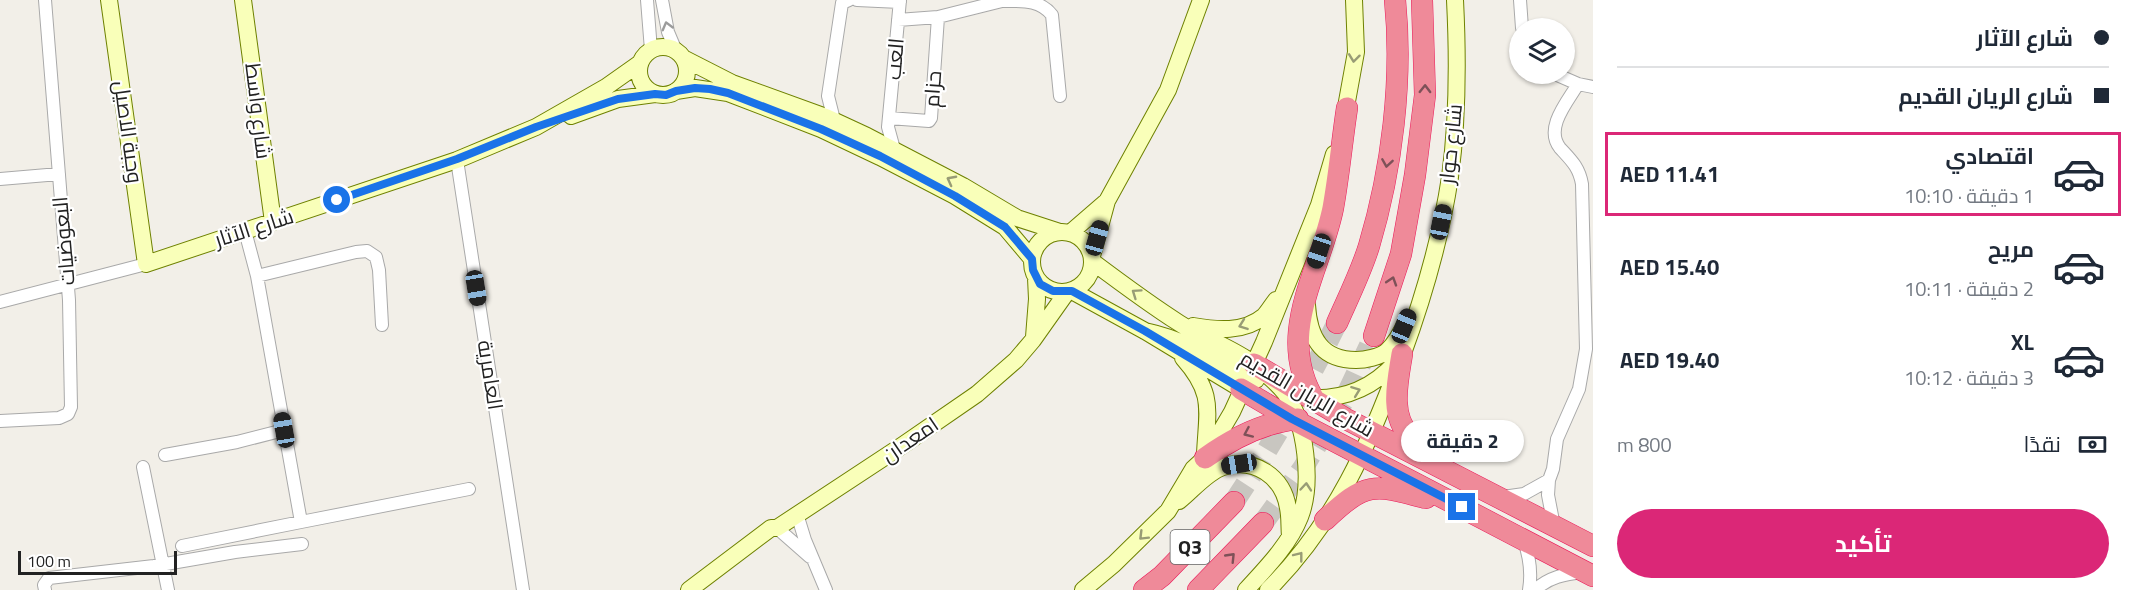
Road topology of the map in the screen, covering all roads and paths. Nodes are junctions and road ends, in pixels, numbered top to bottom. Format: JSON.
{"nodes":[{"id":1,"x":45,"y":0,"type":"edge"},
{"id":2,"x":109,"y":0,"type":"edge"},
{"id":3,"x":243,"y":0,"type":"edge"},
{"id":4,"x":647,"y":0,"type":"edge"},
{"id":5,"x":662,"y":0,"type":"edge"},
{"id":6,"x":849,"y":0,"type":"edge"},
{"id":7,"x":857,"y":0,"type":"edge"},
{"id":8,"x":1006,"y":0,"type":"edge"},
{"id":9,"x":1201,"y":0,"type":"edge"},
{"id":10,"x":1354,"y":0,"type":"edge"},
{"id":11,"x":1395,"y":0,"type":"edge"},
{"id":12,"x":1422,"y":0,"type":"edge"},
{"id":13,"x":1455,"y":0,"type":"edge"},
{"id":14,"x":1520,"y":0,"type":"edge"},
{"id":15,"x":900,"y":1,"type":"edge"},
{"id":16,"x":938,"y":17,"type":"junction"},
{"id":17,"x":1521,"y":18,"type":"edge"},
{"id":18,"x":898,"y":20,"type":"junction"},
{"id":19,"x":651,"y":50,"type":"junction"},
{"id":20,"x":680,"y":55,"type":"junction"},
{"id":21,"x":640,"y":63,"type":"junction"},
{"id":22,"x":1575,"y":83,"type":"edge"},
{"id":23,"x":1578,"y":84,"type":"junction"},
{"id":24,"x":1593,"y":87,"type":"edge"},
{"id":25,"x":676,"y":91,"type":"junction"},
{"id":26,"x":655,"y":94,"type":"junction"},
{"id":27,"x":828,"y":96,"type":"junction"},
{"id":28,"x":1060,"y":96,"type":"dead end"},
{"id":29,"x":1347,"y":108,"type":"junction"},
{"id":30,"x":806,"y":110,"type":"junction"},
{"id":31,"x":889,"y":118,"type":"junction"},
{"id":32,"x":834,"y":120,"type":"junction"},
{"id":33,"x":536,"y":127,"type":"junction"},
{"id":34,"x":867,"y":136,"type":"junction"},
{"id":35,"x":894,"y":149,"type":"junction"},
{"id":36,"x":457,"y":159,"type":"junction"},
{"id":37,"x":59,"y":174,"type":"junction"},
{"id":38,"x":0,"y":179,"type":"edge"},
{"id":39,"x":1107,"y":201,"type":"junction"},
{"id":40,"x":273,"y":222,"type":"junction"},
{"id":41,"x":245,"y":231,"type":"junction"},
{"id":42,"x":1065,"y":232,"type":"junction"},
{"id":43,"x":1032,"y":259,"type":"junction"},
{"id":44,"x":1093,"y":259,"type":"junction"},
{"id":45,"x":1431,"y":261,"type":"junction"},
{"id":46,"x":146,"y":264,"type":"junction"},
{"id":47,"x":257,"y":276,"type":"junction"},
{"id":48,"x":1036,"y":278,"type":"junction"},
{"id":49,"x":68,"y":284,"type":"junction"},
{"id":50,"x":1286,"y":288,"type":"junction"},
{"id":51,"x":1070,"y":292,"type":"junction"},
{"id":52,"x":1306,"y":293,"type":"junction"},
{"id":53,"x":0,"y":302,"type":"edge"},
{"id":54,"x":1337,"y":323,"type":"tunnel mouth"},
{"id":55,"x":1180,"y":324,"type":"junction"},
{"id":56,"x":382,"y":326,"type":"dead end"},
{"id":57,"x":1145,"y":331,"type":"junction"},
{"id":58,"x":1374,"y":336,"type":"tunnel mouth"},
{"id":59,"x":1034,"y":340,"type":"junction"},
{"id":60,"x":1174,"y":348,"type":"junction"},
{"id":61,"x":1402,"y":354,"type":"junction"},
{"id":62,"x":1248,"y":376,"type":"junction"},
{"id":63,"x":1284,"y":393,"type":"junction"},
{"id":64,"x":1313,"y":398,"type":"junction"},
{"id":65,"x":1336,"y":418,"type":"junction"},
{"id":66,"x":1296,"y":419,"type":"junction"},
{"id":67,"x":0,"y":421,"type":"edge"},
{"id":68,"x":284,"y":430,"type":"junction"},
{"id":69,"x":1373,"y":432,"type":"junction"},
{"id":70,"x":165,"y":455,"type":"dead end"},
{"id":71,"x":1361,"y":456,"type":"junction"},
{"id":72,"x":1205,"y":458,"type":"junction"},
{"id":73,"x":143,"y":466,"type":"dead end"},
{"id":74,"x":1549,"y":480,"type":"junction"},
{"id":75,"x":1473,"y":484,"type":"junction"},
{"id":76,"x":469,"y":489,"type":"dead end"},
{"id":77,"x":1497,"y":497,"type":"junction"},
{"id":78,"x":1234,"y":502,"type":"tunnel mouth"},
{"id":79,"x":1462,"y":507,"type":"junction"},
{"id":80,"x":1168,"y":511,"type":"junction"},
{"id":81,"x":797,"y":514,"type":"junction"},
{"id":82,"x":1325,"y":520,"type":"junction"},
{"id":83,"x":301,"y":522,"type":"junction"},
{"id":84,"x":1263,"y":523,"type":"tunnel mouth"},
{"id":85,"x":1554,"y":526,"type":"junction"},
{"id":86,"x":777,"y":528,"type":"junction"},
{"id":87,"x":1290,"y":537,"type":"junction"},
{"id":88,"x":1524,"y":540,"type":"junction"},
{"id":89,"x":302,"y":544,"type":"dead end"},
{"id":90,"x":182,"y":546,"type":"dead end"},
{"id":91,"x":1593,"y":546,"type":"edge"},
{"id":92,"x":813,"y":560,"type":"junction"},
{"id":93,"x":163,"y":565,"type":"junction"},
{"id":94,"x":1589,"y":574,"type":"edge"},
{"id":95,"x":45,"y":586,"type":"edge"},
{"id":96,"x":168,"y":590,"type":"edge"},
{"id":97,"x":524,"y":590,"type":"edge"},
{"id":98,"x":689,"y":590,"type":"edge"},
{"id":99,"x":703,"y":590,"type":"edge"},
{"id":100,"x":826,"y":590,"type":"edge"},
{"id":101,"x":1083,"y":590,"type":"edge"},
{"id":102,"x":1144,"y":590,"type":"edge"},
{"id":103,"x":1198,"y":590,"type":"edge"},
{"id":104,"x":1246,"y":590,"type":"edge"},
{"id":105,"x":1268,"y":590,"type":"edge"},
{"id":106,"x":1530,"y":590,"type":"edge"},
{"id":107,"x":1535,"y":590,"type":"edge"}],
"edges":[{"from":1,"to":37,"type":"street","name":"البعوضيات"},
{"from":2,"to":46,"type":"street","name":"وجبة الاصيل"},
{"from":3,"to":40,"type":"street","name":"شارع واسط"},
{"from":4,"to":19,"type":"street"},
{"from":20,"to":5,"type":"street","one_way":true},
{"from":6,"to":27,"type":"street"},
{"from":7,"to":15,"type":"street"},
{"from":8,"to":16,"type":"street"},
{"from":8,"to":28,"type":"street"},
{"from":9,"to":39,"type":"street"},
{"from":10,"to":29,"type":"street","one_way":true},
{"from":11,"to":54,"type":"highway","one_way":true},
{"from":58,"to":12,"type":"highway","name":"شارع حوار","one_way":true},
{"from":13,"to":45,"type":"street","name":"شارع حوار"},
{"from":14,"to":17,"type":"street"},
{"from":15,"to":18,"type":"street","name":"العب"},
{"from":16,"to":18,"type":"street"},
{"from":16,"to":31,"type":"street","name":"حزام"},
{"from":18,"to":31,"type":"street","name":"العب"},
{"from":19,"to":20,"type":"street"},
{"from":19,"to":21,"type":"street"},
{"from":20,"to":25,"type":"street"},
{"from":20,"to":30,"type":"street"},
{"from":21,"to":26,"type":"street"},
{"from":21,"to":33,"type":"street","name":"شارع الآثار"},
{"from":22,"to":23,"type":"street"},
{"from":23,"to":24,"type":"street"},
{"from":23,"to":74,"type":"street"},
{"from":25,"to":26,"type":"street"},
{"from":25,"to":43,"type":"street"},
{"from":26,"to":33,"type":"street","name":"شارع الآثار"},
{"from":27,"to":30,"type":"street"},
{"from":27,"to":32,"type":"street"},
{"from":29,"to":50,"type":"street"},
{"from":29,"to":52,"type":"highway"},
{"from":30,"to":32,"type":"street"},
{"from":31,"to":34,"type":"street"},
{"from":31,"to":35,"type":"street","name":"العب"},
{"from":32,"to":34,"type":"street"},
{"from":33,"to":36,"type":"street","name":"شارع الآثار"},
{"from":34,"to":35,"type":"street"},
{"from":42,"to":35,"type":"street","one_way":true},
{"from":36,"to":40,"type":"street","name":"شارع الآثار"},
{"from":36,"to":97,"type":"street","name":"العامرية"},
{"from":37,"to":38,"type":"street"},
{"from":37,"to":49,"type":"street","name":"البعوضيات"},
{"from":39,"to":42,"type":"street"},
{"from":39,"to":44,"type":"street"},
{"from":40,"to":41,"type":"street","name":"شارع الآثار"},
{"from":41,"to":46,"type":"street","name":"شارع الآثار"},
{"from":41,"to":47,"type":"street"},
{"from":42,"to":43,"type":"street"},
{"from":42,"to":44,"type":"street"},
{"from":43,"to":48,"type":"street"},
{"from":44,"to":51,"type":"street"},
{"from":55,"to":44,"type":"street","name":"شارع الريان القديم","one_way":true},
{"from":45,"to":52,"type":"street"},
{"from":45,"to":61,"type":"street","name":"شارع حوار"},
{"from":46,"to":49,"type":"street","name":"شارع الآثار"},
{"from":47,"to":56,"type":"street"},
{"from":47,"to":68,"type":"street"},
{"from":48,"to":51,"type":"street"},
{"from":48,"to":59,"type":"street"},
{"from":49,"to":53,"type":"street","name":"شارع الآثار"},
{"from":49,"to":67,"type":"street","name":"البعوضيات"},
{"from":50,"to":55,"type":"street","one_way":true},
{"from":50,"to":62,"type":"street"},
{"from":51,"to":57,"type":"street","name":"شارع الريان القديم"},
{"from":51,"to":59,"type":"street","name":"امعدان"},
{"from":52,"to":64,"type":"highway"},
{"from":55,"to":62,"type":"street","name":"شارع الريان القديم"},
{"from":57,"to":60,"type":"street","name":"شارع الريان القديم"},
{"from":57,"to":62,"type":"street"},
{"from":59,"to":81,"type":"street","name":"امعدان"},
{"from":60,"to":62,"type":"street","name":"شارع الريان القديم"},
{"from":60,"to":72,"type":"street"},
{"from":64,"to":61,"type":"street","one_way":true},
{"from":61,"to":69,"type":"street","name":"شارع حوار"},
{"from":61,"to":75,"type":"highway"},
{"from":62,"to":63,"type":"street"},
{"from":62,"to":64,"type":"highway","name":"شارع الريان القديم"},
{"from":62,"to":66,"type":"highway","name":"شارع الريان القديم"},
{"from":62,"to":72,"type":"street"},
{"from":63,"to":64,"type":"street"},
{"from":63,"to":66,"type":"street"},
{"from":64,"to":65,"type":"highway","name":"شارع الريان القديم"},
{"from":65,"to":66,"type":"highway"},
{"from":65,"to":69,"type":"highway","name":"شارع الريان القديم"},
{"from":65,"to":71,"type":"highway"},
{"from":66,"to":71,"type":"highway","name":"شارع الريان القديم"},
{"from":66,"to":72,"type":"highway","one_way":true},
{"from":87,"to":66,"type":"street","one_way":true},
{"from":68,"to":70,"type":"street"},
{"from":68,"to":83,"type":"street"},
{"from":69,"to":71,"type":"street","name":"شارع حوار"},
{"from":69,"to":75,"type":"highway","name":"شارع الريان القديم"},
{"from":71,"to":79,"type":"highway","name":"شارع الريان القديم"},
{"from":71,"to":82,"type":"street","name":"شارع حوار"},
{"from":72,"to":80,"type":"street"},
{"from":73,"to":93,"type":"street"},
{"from":74,"to":77,"type":"street"},
{"from":74,"to":85,"type":"street"},
{"from":75,"to":77,"type":"highway","name":"شارع الريان القديم"},
{"from":76,"to":83,"type":"street"},
{"from":77,"to":85,"type":"highway","name":"شارع الريان القديم"},
{"from":78,"to":102,"type":"highway","number":"Q3"},
{"from":79,"to":82,"type":"highway"},
{"from":79,"to":88,"type":"highway","name":"شارع الريان القديم"},
{"from":80,"to":87,"type":"street"},
{"from":80,"to":101,"type":"street","one_way":true},
{"from":81,"to":86,"type":"street","name":"امعدان"},
{"from":81,"to":92,"type":"street"},
{"from":105,"to":82,"type":"street","name":"شارع حوار","one_way":true},
{"from":83,"to":90,"type":"street"},
{"from":103,"to":84,"type":"highway","number":"Q3","one_way":true},
{"from":85,"to":91,"type":"highway","name":"شارع الريان القديم"},
{"from":86,"to":92,"type":"street"},
{"from":86,"to":98,"type":"street","name":"امعدان"},
{"from":86,"to":99,"type":"street","name":"امعدان"},
{"from":87,"to":104,"type":"street"},
{"from":88,"to":94,"type":"highway","name":"شارع الريان القديم"},
{"from":88,"to":106,"type":"street"},
{"from":89,"to":93,"type":"street"},
{"from":92,"to":100,"type":"street"},
{"from":93,"to":95,"type":"street"},
{"from":93,"to":96,"type":"street"},
{"from":94,"to":107,"type":"street"}]}
